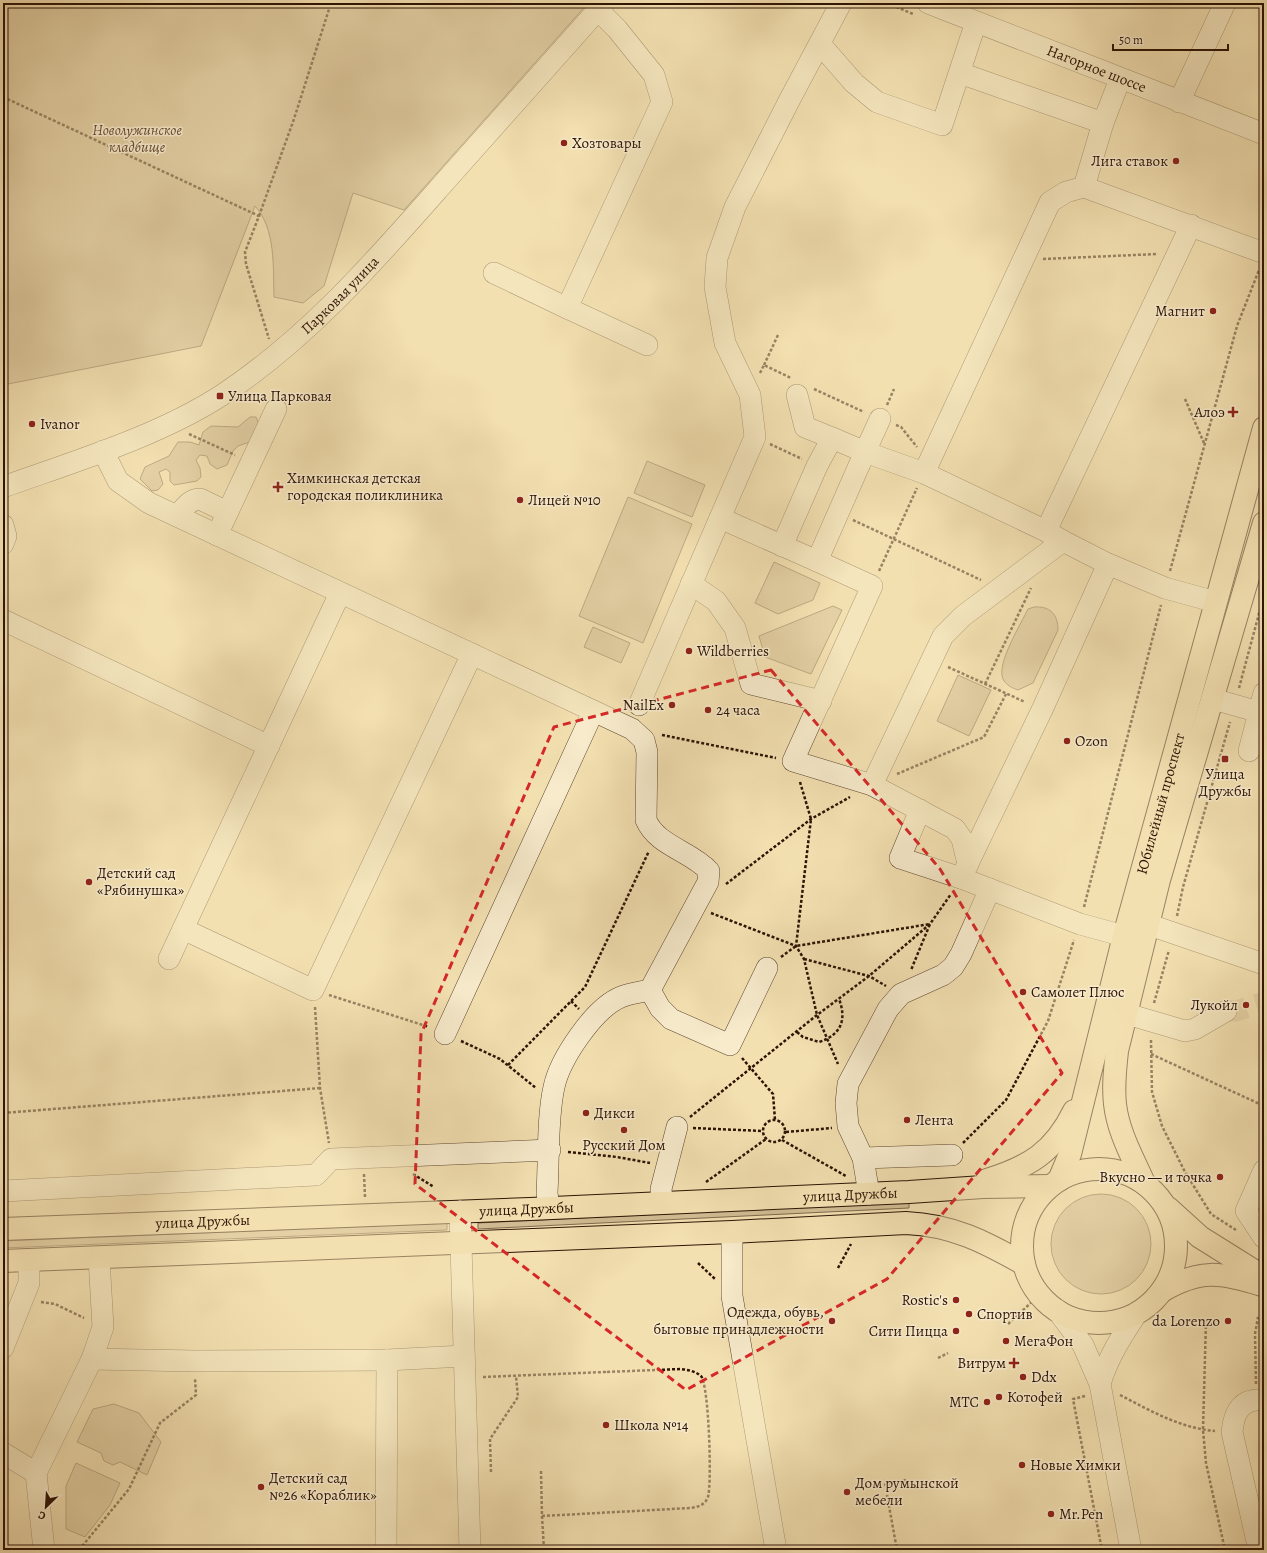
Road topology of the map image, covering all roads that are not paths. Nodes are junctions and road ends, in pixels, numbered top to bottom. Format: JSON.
{"nodes":[{"id":1,"x":841,"y":3,"type":"edge"},
{"id":2,"x":928,"y":3,"type":"edge"},
{"id":3,"x":1224,"y":3,"type":"edge"},
{"id":4,"x":601,"y":7,"type":"edge"},
{"id":5,"x":976,"y":22,"type":"junction"},
{"id":6,"x":820,"y":44,"type":"junction"},
{"id":7,"x":960,"y":73,"type":"junction"},
{"id":8,"x":1120,"y":79,"type":"junction"},
{"id":9,"x":1179,"y":102,"type":"junction"},
{"id":10,"x":1103,"y":123,"type":"junction"},
{"id":11,"x":1264,"y":134,"type":"edge"},
{"id":12,"x":1084,"y":187,"type":"junction"},
{"id":13,"x":1191,"y":225,"type":"junction"},
{"id":14,"x":1264,"y":253,"type":"edge"},
{"id":15,"x":494,"y":273,"type":"dead end"},
{"id":16,"x":567,"y":308,"type":"junction"},
{"id":17,"x":647,"y":344,"type":"dead end"},
{"id":18,"x":799,"y":387,"type":"road end"},
{"id":19,"x":276,"y":409,"type":"dead end"},
{"id":20,"x":880,"y":420,"type":"road end"},
{"id":21,"x":1264,"y":428,"type":"edge"},
{"id":22,"x":832,"y":438,"type":"junction"},
{"id":23,"x":103,"y":451,"type":"junction"},
{"id":24,"x":865,"y":452,"type":"junction"},
{"id":25,"x":926,"y":468,"type":"junction"},
{"id":26,"x":3,"y":486,"type":"edge"},
{"id":27,"x":227,"y":512,"type":"junction"},
{"id":28,"x":177,"y":516,"type":"junction"},
{"id":29,"x":720,"y":518,"type":"junction"},
{"id":30,"x":1264,"y":523,"type":"edge"},
{"id":31,"x":3,"y":525,"type":"edge"},
{"id":32,"x":217,"y":535,"type":"junction"},
{"id":33,"x":1054,"y":536,"type":"junction"},
{"id":34,"x":3,"y":544,"type":"edge"},
{"id":35,"x":782,"y":546,"type":"junction"},
{"id":36,"x":817,"y":561,"type":"junction"},
{"id":37,"x":1108,"y":564,"type":"junction"},
{"id":38,"x":691,"y":584,"type":"junction"},
{"id":39,"x":340,"y":593,"type":"junction"},
{"id":40,"x":1216,"y":602,"type":"junction"},
{"id":41,"x":3,"y":620,"type":"edge"},
{"id":42,"x":472,"y":654,"type":"junction"},
{"id":43,"x":1213,"y":699,"type":"junction"},
{"id":44,"x":821,"y":701,"type":"junction"},
{"id":45,"x":1262,"y":702,"type":"edge"},
{"id":46,"x":639,"y":705,"type":"dead end"},
{"id":47,"x":593,"y":712,"type":"junction"},
{"id":48,"x":269,"y":746,"type":"junction"},
{"id":49,"x":1249,"y":751,"type":"dead end"},
{"id":50,"x":872,"y":785,"type":"junction"},
{"id":51,"x":920,"y":810,"type":"junction"},
{"id":52,"x":965,"y":871,"type":"junction"},
{"id":53,"x":990,"y":889,"type":"junction"},
{"id":54,"x":1147,"y":924,"type":"junction"},
{"id":55,"x":183,"y":928,"type":"junction"},
{"id":56,"x":1124,"y":936,"type":"junction"},
{"id":57,"x":169,"y":959,"type":"dead end"},
{"id":58,"x":1264,"y":964,"type":"edge"},
{"id":59,"x":767,"y":968,"type":"dead end"},
{"id":60,"x":650,"y":990,"type":"junction"},
{"id":61,"x":1226,"y":1011,"type":"tunnel mouth"},
{"id":62,"x":1127,"y":1014,"type":"junction"},
{"id":63,"x":445,"y":1034,"type":"dead end"},
{"id":64,"x":1088,"y":1081,"type":"junction"},
{"id":65,"x":677,"y":1127,"type":"road end"},
{"id":66,"x":550,"y":1150,"type":"junction"},
{"id":67,"x":952,"y":1155,"type":"road end"},
{"id":68,"x":863,"y":1158,"type":"junction"},
{"id":69,"x":1264,"y":1170,"type":"edge"},
{"id":70,"x":1055,"y":1183,"type":"junction"},
{"id":71,"x":1144,"y":1183,"type":"junction"},
{"id":72,"x":962,"y":1188,"type":"junction"},
{"id":73,"x":3,"y":1191,"type":"edge"},
{"id":74,"x":869,"y":1194,"type":"junction"},
{"id":75,"x":662,"y":1203,"type":"junction"},
{"id":76,"x":1164,"y":1203,"type":"junction"},
{"id":77,"x":550,"y":1208,"type":"junction"},
{"id":78,"x":460,"y":1211,"type":"junction"},
{"id":79,"x":3,"y":1229,"type":"edge"},
{"id":80,"x":732,"y":1232,"type":"junction"},
{"id":81,"x":1264,"y":1238,"type":"edge"},
{"id":82,"x":461,"y":1243,"type":"junction"},
{"id":83,"x":99,"y":1258,"type":"junction"},
{"id":84,"x":29,"y":1260,"type":"junction"},
{"id":85,"x":3,"y":1261,"type":"edge"},
{"id":86,"x":1024,"y":1264,"type":"junction"},
{"id":87,"x":1264,"y":1277,"type":"edge"},
{"id":88,"x":1264,"y":1285,"type":"edge"},
{"id":89,"x":1162,"y":1291,"type":"junction"},
{"id":90,"x":1057,"y":1310,"type":"junction"},
{"id":91,"x":1137,"y":1313,"type":"junction"},
{"id":92,"x":3,"y":1348,"type":"edge"},
{"id":93,"x":464,"y":1356,"type":"junction"},
{"id":94,"x":92,"y":1360,"type":"junction"},
{"id":95,"x":387,"y":1360,"type":"junction"},
{"id":96,"x":1096,"y":1389,"type":"junction"},
{"id":97,"x":1260,"y":1400,"type":"edge"},
{"id":98,"x":3,"y":1453,"type":"edge"},
{"id":99,"x":36,"y":1473,"type":"junction"},
{"id":100,"x":44,"y":1550,"type":"edge"},
{"id":101,"x":386,"y":1550,"type":"edge"},
{"id":102,"x":470,"y":1550,"type":"edge"},
{"id":103,"x":776,"y":1550,"type":"edge"},
{"id":104,"x":1131,"y":1550,"type":"edge"},
{"id":105,"x":1259,"y":1550,"type":"edge"}],
"edges":[{"from":1,"to":6,"type":"street"},
{"from":2,"to":5,"type":"street","name":"Нагорное шоссе"},
{"from":3,"to":9,"type":"street"},
{"from":4,"to":16,"type":"street"},
{"from":4,"to":23,"type":"street","name":"Парковая улица"},
{"from":5,"to":7,"type":"street"},
{"from":5,"to":8,"type":"street","name":"Нагорное шоссе"},
{"from":6,"to":7,"type":"street"},
{"from":6,"to":29,"type":"street"},
{"from":7,"to":10,"type":"street"},
{"from":8,"to":9,"type":"street","name":"Нагорное шоссе"},
{"from":8,"to":10,"type":"street"},
{"from":9,"to":11,"type":"street","name":"Нагорное шоссе"},
{"from":10,"to":12,"type":"street"},
{"from":12,"to":13,"type":"street"},
{"from":12,"to":25,"type":"street"},
{"from":13,"to":14,"type":"street"},
{"from":13,"to":33,"type":"street"},
{"from":15,"to":16,"type":"street"},
{"from":16,"to":17,"type":"street"},
{"from":18,"to":22,"type":"street"},
{"from":19,"to":27,"type":"street"},
{"from":20,"to":24,"type":"street"},
{"from":21,"to":40,"type":"main road","name":"Юбилейный проспект"},
{"from":22,"to":24,"type":"street"},
{"from":22,"to":35,"type":"street"},
{"from":23,"to":26,"type":"street","name":"Парковая улица"},
{"from":23,"to":28,"type":"street"},
{"from":24,"to":25,"type":"street"},
{"from":24,"to":36,"type":"street"},
{"from":25,"to":33,"type":"street"},
{"from":27,"to":28,"type":"street"},
{"from":27,"to":32,"type":"street"},
{"from":28,"to":32,"type":"street"},
{"from":29,"to":35,"type":"street"},
{"from":29,"to":38,"type":"street"},
{"from":30,"to":43,"type":"main road","name":"Юбилейный проспект"},
{"from":31,"to":34,"type":"street"},
{"from":32,"to":39,"type":"street"},
{"from":33,"to":37,"type":"street"},
{"from":33,"to":50,"type":"street"},
{"from":35,"to":36,"type":"street"},
{"from":36,"to":44,"type":"street"},
{"from":37,"to":40,"type":"street"},
{"from":37,"to":52,"type":"street"},
{"from":38,"to":44,"type":"street"},
{"from":38,"to":46,"type":"street"},
{"from":39,"to":42,"type":"street"},
{"from":39,"to":48,"type":"street"},
{"from":40,"to":56,"type":"main road","name":"Юбилейный проспект"},
{"from":41,"to":48,"type":"street"},
{"from":42,"to":47,"type":"street"},
{"from":42,"to":55,"type":"street"},
{"from":43,"to":45,"type":"street"},
{"from":43,"to":54,"type":"main road","name":"Юбилейный проспект"},
{"from":44,"to":50,"type":"street"},
{"from":45,"to":49,"type":"street"},
{"from":47,"to":60,"type":"street"},
{"from":47,"to":63,"type":"street"},
{"from":48,"to":55,"type":"street"},
{"from":50,"to":51,"type":"street"},
{"from":51,"to":52,"type":"street"},
{"from":51,"to":52,"type":"street"},
{"from":52,"to":53,"type":"street"},
{"from":53,"to":56,"type":"street"},
{"from":53,"to":68,"type":"street"},
{"from":54,"to":58,"type":"street"},
{"from":54,"to":62,"type":"main road","name":"Юбилейный проспект"},
{"from":55,"to":57,"type":"street"},
{"from":56,"to":64,"type":"main road","name":"Юбилейный проспект"},
{"from":59,"to":60,"type":"street"},
{"from":60,"to":66,"type":"street"},
{"from":61,"to":62,"type":"street"},
{"from":62,"to":71,"type":"main road","name":"Юбилейный проспект"},
{"from":64,"to":70,"type":"main road","name":"Юбилейный проспект"},
{"from":64,"to":72,"type":"main road"},
{"from":65,"to":75,"type":"street"},
{"from":66,"to":73,"type":"street"},
{"from":66,"to":77,"type":"street"},
{"from":67,"to":68,"type":"street"},
{"from":68,"to":74,"type":"street"},
{"from":69,"to":81,"type":"street"},
{"from":70,"to":71,"type":"main road"},
{"from":70,"to":72,"type":"main road","name":"улица Дружбы"},
{"from":70,"to":86,"type":"main road"},
{"from":71,"to":76,"type":"main road"},
{"from":72,"to":74,"type":"main road","name":"улица Дружбы"},
{"from":74,"to":75,"type":"main road","name":"улица Дружбы"},
{"from":75,"to":77,"type":"main road","name":"улица Дружбы"},
{"from":76,"to":87,"type":"main road"},
{"from":76,"to":89,"type":"main road"},
{"from":77,"to":78,"type":"main road","name":"улица Дружбы"},
{"from":78,"to":79,"type":"main road","name":"улица Дружбы"},
{"from":78,"to":82,"type":"street"},
{"from":80,"to":82,"type":"main road","name":"улица Дружбы"},
{"from":80,"to":86,"type":"main road","name":"улица Дружбы"},
{"from":80,"to":103,"type":"street"},
{"from":82,"to":83,"type":"main road","name":"улица Дружбы"},
{"from":82,"to":93,"type":"street"},
{"from":83,"to":84,"type":"main road","name":"улица Дружбы"},
{"from":83,"to":94,"type":"street"},
{"from":84,"to":85,"type":"main road","name":"улица Дружбы"},
{"from":84,"to":92,"type":"street"},
{"from":86,"to":90,"type":"main road"},
{"from":88,"to":89,"type":"main road"},
{"from":89,"to":91,"type":"main road"},
{"from":90,"to":91,"type":"main road"},
{"from":90,"to":96,"type":"street"},
{"from":91,"to":96,"type":"street"},
{"from":93,"to":95,"type":"street"},
{"from":93,"to":102,"type":"street"},
{"from":94,"to":95,"type":"street"},
{"from":94,"to":99,"type":"street"},
{"from":95,"to":101,"type":"street"},
{"from":96,"to":104,"type":"street"},
{"from":97,"to":105,"type":"street"},
{"from":98,"to":99,"type":"street"},
{"from":99,"to":100,"type":"street"}]}
